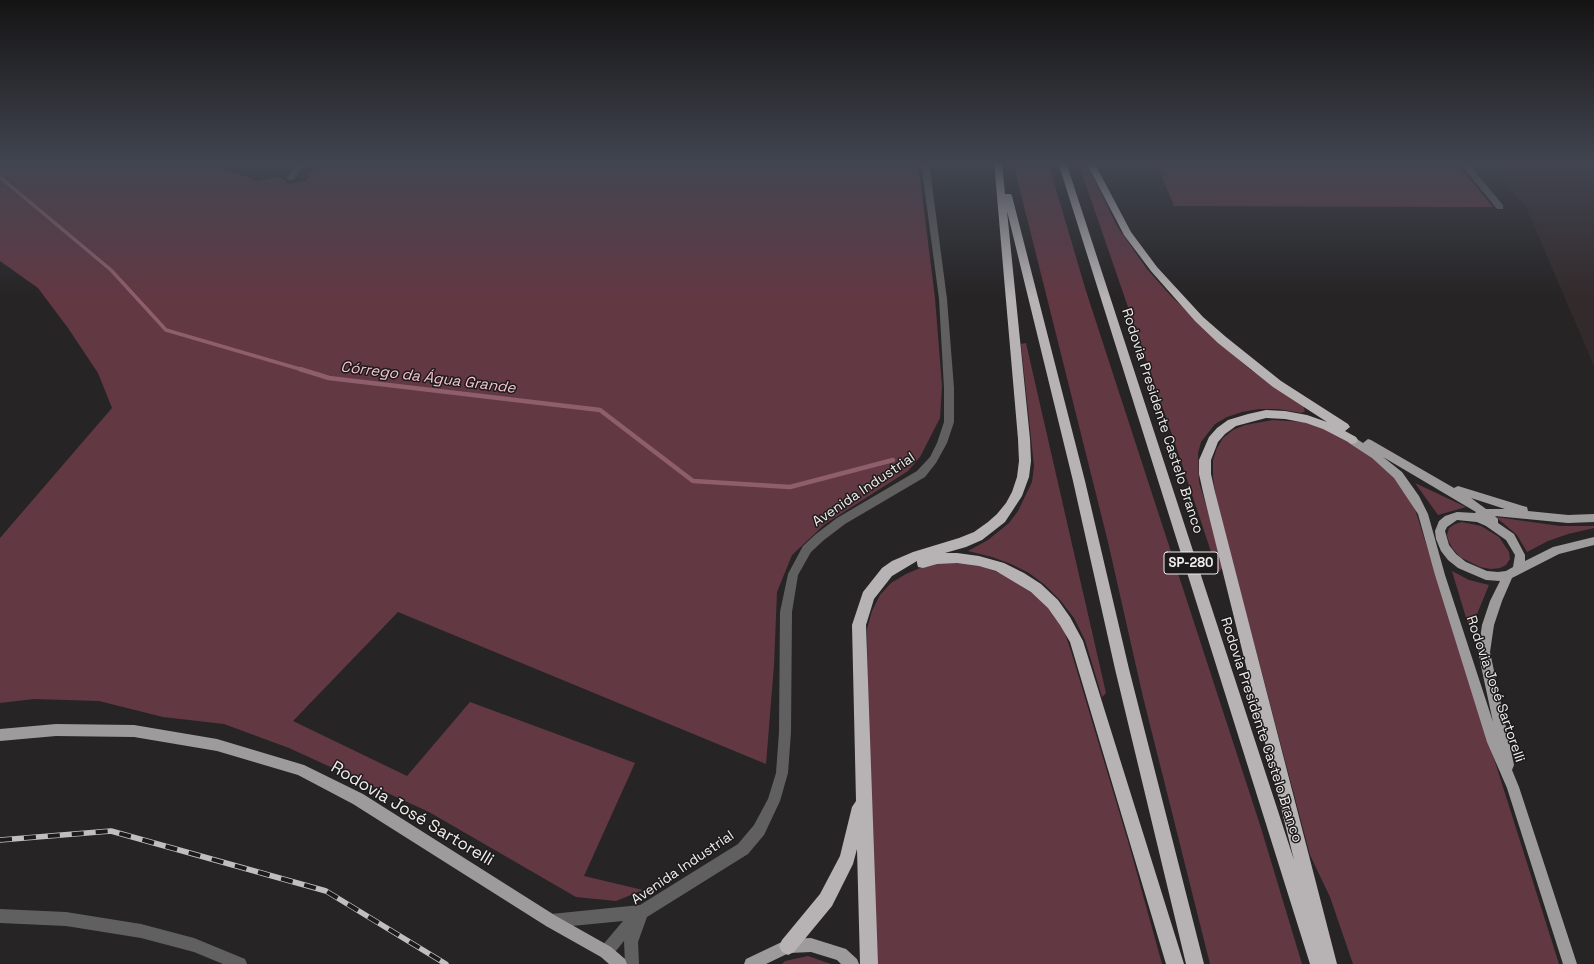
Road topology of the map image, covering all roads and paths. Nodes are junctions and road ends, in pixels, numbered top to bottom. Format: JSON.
{"nodes":[{"id":1,"x":931,"y":207,"type":"edge"},
{"id":2,"x":1002,"y":207,"type":"edge"},
{"id":3,"x":1009,"y":207,"type":"edge"},
{"id":4,"x":1076,"y":207,"type":"edge"},
{"id":5,"x":1112,"y":207,"type":"edge"},
{"id":6,"x":1354,"y":438,"type":"junction"},
{"id":7,"x":1435,"y":481,"type":"junction"},
{"id":8,"x":1484,"y":513,"type":"junction"},
{"id":9,"x":1423,"y":514,"type":"junction"},
{"id":10,"x":1467,"y":516,"type":"junction"},
{"id":11,"x":1546,"y":516,"type":"junction"},
{"id":12,"x":1594,"y":518,"type":"edge"},
{"id":13,"x":1501,"y":530,"type":"junction"},
{"id":14,"x":1441,"y":539,"type":"junction"},
{"id":15,"x":1594,"y":541,"type":"edge"},
{"id":16,"x":1436,"y":563,"type":"junction"},
{"id":17,"x":1513,"y":572,"type":"junction"},
{"id":18,"x":878,"y":583,"type":"junction"},
{"id":19,"x":0,"y":735,"type":"edge"},
{"id":20,"x":1513,"y":787,"type":"junction"},
{"id":21,"x":864,"y":791,"type":"junction"},
{"id":22,"x":642,"y":912,"type":"junction"},
{"id":23,"x":0,"y":916,"type":"edge"},
{"id":24,"x":551,"y":921,"type":"junction"},
{"id":25,"x":788,"y":946,"type":"junction"},
{"id":26,"x":606,"y":952,"type":"junction"},
{"id":27,"x":759,"y":962,"type":"edge"},
{"id":28,"x":240,"y":964,"type":"edge"},
{"id":29,"x":620,"y":964,"type":"edge"},
{"id":30,"x":632,"y":964,"type":"edge"},
{"id":31,"x":852,"y":964,"type":"edge"},
{"id":32,"x":869,"y":964,"type":"edge"},
{"id":33,"x":1175,"y":964,"type":"edge"},
{"id":34,"x":1194,"y":964,"type":"edge"},
{"id":35,"x":1319,"y":964,"type":"edge"},
{"id":36,"x":1328,"y":964,"type":"edge"},
{"id":37,"x":1570,"y":964,"type":"edge"}],
"edges":[{"from":1,"to":22,"type":"street","name":"Avenida Industrial"},
{"from":2,"to":18,"type":"highway"},
{"from":3,"to":34,"type":"highway"},
{"from":4,"to":35,"type":"highway","name":"Rodovia Presidente Castelo Branco","number":"SP-280"},
{"from":5,"to":6,"type":"highway"},
{"from":6,"to":7,"type":"main road"},
{"from":6,"to":9,"type":"main road","name":"Rodovia José Sartorelli"},
{"from":6,"to":36,"type":"highway"},
{"from":7,"to":8,"type":"main road"},
{"from":7,"to":11,"type":"main road"},
{"from":8,"to":10,"type":"main road"},
{"from":8,"to":11,"type":"main road"},
{"from":8,"to":13,"type":"main road"},
{"from":9,"to":14,"type":"main road"},
{"from":9,"to":16,"type":"main road","name":"Rodovia José Sartorelli"},
{"from":10,"to":13,"type":"main road"},
{"from":10,"to":14,"type":"main road"},
{"from":11,"to":12,"type":"main road"},
{"from":13,"to":17,"type":"main road"},
{"from":14,"to":16,"type":"main road"},
{"from":14,"to":17,"type":"main road"},
{"from":15,"to":17,"type":"main road"},
{"from":16,"to":20,"type":"main road","name":"Rodovia José Sartorelli"},
{"from":17,"to":20,"type":"main road","name":"Rodovia José Sartorelli"},
{"from":18,"to":21,"type":"highway"},
{"from":18,"to":33,"type":"highway"},
{"from":19,"to":24,"type":"main road","name":"Rodovia José Sartorelli"},
{"from":20,"to":37,"type":"main road"},
{"from":21,"to":25,"type":"highway"},
{"from":21,"to":32,"type":"highway"},
{"from":22,"to":24,"type":"street"},
{"from":22,"to":26,"type":"street","name":"Avenida Industrial"},
{"from":22,"to":30,"type":"street"},
{"from":23,"to":28,"type":"street"},
{"from":24,"to":26,"type":"main road","name":"Rodovia José Sartorelli"},
{"from":25,"to":27,"type":"main road"},
{"from":25,"to":31,"type":"main road"},
{"from":26,"to":29,"type":"main road","name":"Rodovia José Sartorelli"}]}
